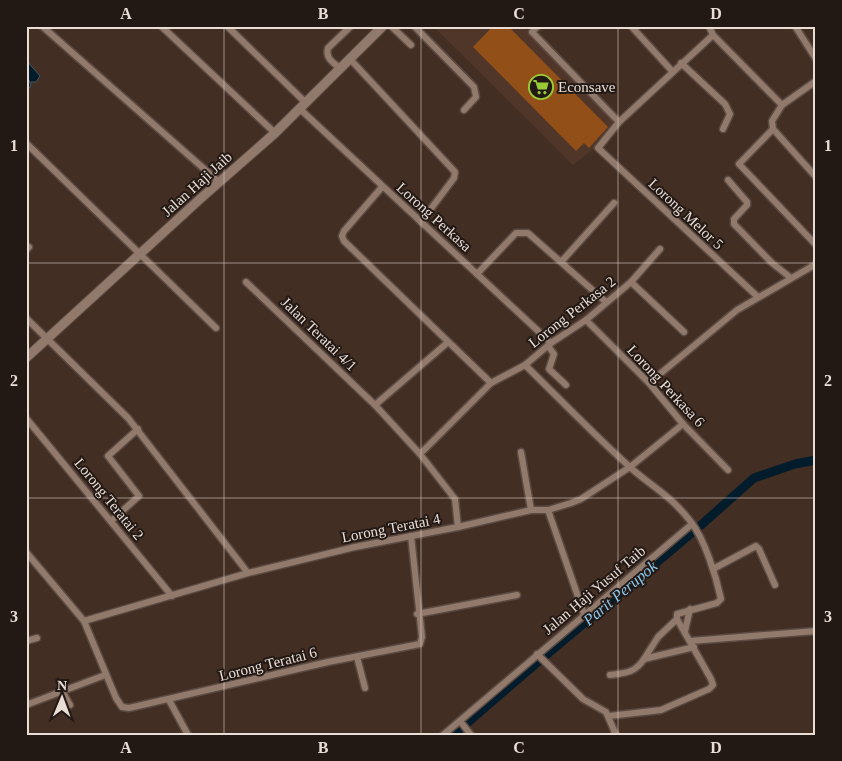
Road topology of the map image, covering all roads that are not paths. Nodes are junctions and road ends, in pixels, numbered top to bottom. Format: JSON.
{"nodes":[{"id":1,"x":42,"y":26,"type":"edge"},
{"id":2,"x":161,"y":26,"type":"edge"},
{"id":3,"x":227,"y":26,"type":"edge"},
{"id":4,"x":351,"y":26,"type":"edge"},
{"id":5,"x":383,"y":26,"type":"edge"},
{"id":6,"x":391,"y":26,"type":"edge"},
{"id":7,"x":414,"y":26,"type":"edge"},
{"id":8,"x":538,"y":26,"type":"edge"},
{"id":9,"x":631,"y":26,"type":"edge"},
{"id":10,"x":709,"y":26,"type":"edge"},
{"id":11,"x":795,"y":26,"type":"edge"},
{"id":12,"x":713,"y":35,"type":"junction"},
{"id":13,"x":411,"y":45,"type":"dead end"},
{"id":14,"x":816,"y":59,"type":"edge"},
{"id":15,"x":350,"y":60,"type":"junction"},
{"id":16,"x":681,"y":63,"type":"junction"},
{"id":17,"x":341,"y":69,"type":"junction"},
{"id":18,"x":672,"y":71,"type":"junction"},
{"id":19,"x":816,"y":81,"type":"edge"},
{"id":20,"x":782,"y":105,"type":"junction"},
{"id":21,"x":303,"y":106,"type":"junction"},
{"id":22,"x":464,"y":110,"type":"dead end"},
{"id":23,"x":619,"y":122,"type":"junction"},
{"id":24,"x":723,"y":129,"type":"dead end"},
{"id":25,"x":773,"y":129,"type":"junction"},
{"id":26,"x":275,"y":133,"type":"junction"},
{"id":27,"x":26,"y":143,"type":"edge"},
{"id":28,"x":816,"y":177,"type":"edge"},
{"id":29,"x":728,"y":180,"type":"dead end"},
{"id":30,"x":219,"y":182,"type":"junction"},
{"id":31,"x":382,"y":188,"type":"junction"},
{"id":32,"x":614,"y":202,"type":"dead end"},
{"id":33,"x":421,"y":222,"type":"junction"},
{"id":34,"x":816,"y":245,"type":"edge"},
{"id":35,"x":660,"y":249,"type":"dead end"},
{"id":36,"x":141,"y":253,"type":"junction"},
{"id":37,"x":562,"y":261,"type":"junction"},
{"id":38,"x":816,"y":264,"type":"edge"},
{"id":39,"x":477,"y":274,"type":"junction"},
{"id":40,"x":791,"y":278,"type":"junction"},
{"id":41,"x":246,"y":282,"type":"dead end"},
{"id":42,"x":631,"y":282,"type":"junction"},
{"id":43,"x":758,"y":298,"type":"junction"},
{"id":44,"x":606,"y":302,"type":"junction"},
{"id":45,"x":26,"y":318,"type":"edge"},
{"id":46,"x":586,"y":320,"type":"junction"},
{"id":47,"x":216,"y":328,"type":"dead end"},
{"id":48,"x":684,"y":332,"type":"dead end"},
{"id":49,"x":48,"y":339,"type":"junction"},
{"id":50,"x":447,"y":343,"type":"junction"},
{"id":51,"x":549,"y":345,"type":"junction"},
{"id":52,"x":26,"y":358,"type":"edge"},
{"id":53,"x":525,"y":365,"type":"junction"},
{"id":54,"x":490,"y":383,"type":"junction"},
{"id":55,"x":649,"y":384,"type":"junction"},
{"id":56,"x":566,"y":385,"type":"dead end"},
{"id":57,"x":375,"y":405,"type":"junction"},
{"id":58,"x":26,"y":418,"type":"edge"},
{"id":59,"x":682,"y":424,"type":"junction"},
{"id":60,"x":138,"y":430,"type":"junction"},
{"id":61,"x":521,"y":452,"type":"dead end"},
{"id":62,"x":420,"y":454,"type":"junction"},
{"id":63,"x":630,"y":467,"type":"junction"},
{"id":64,"x":728,"y":470,"type":"dead end"},
{"id":65,"x":531,"y":510,"type":"junction"},
{"id":66,"x":548,"y":510,"type":"junction"},
{"id":67,"x":111,"y":521,"type":"junction"},
{"id":68,"x":692,"y":524,"type":"junction"},
{"id":69,"x":458,"y":527,"type":"junction"},
{"id":70,"x":411,"y":536,"type":"junction"},
{"id":71,"x":26,"y":552,"type":"edge"},
{"id":72,"x":712,"y":569,"type":"junction"},
{"id":73,"x":248,"y":573,"type":"junction"},
{"id":74,"x":775,"y":585,"type":"dead end"},
{"id":75,"x":517,"y":595,"type":"dead end"},
{"id":76,"x":172,"y":596,"type":"junction"},
{"id":77,"x":690,"y":609,"type":"junction"},
{"id":78,"x":417,"y":614,"type":"junction"},
{"id":79,"x":584,"y":614,"type":"junction"},
{"id":80,"x":677,"y":619,"type":"junction"},
{"id":81,"x":84,"y":621,"type":"junction"},
{"id":82,"x":816,"y":631,"type":"edge"},
{"id":83,"x":685,"y":632,"type":"junction"},
{"id":84,"x":38,"y":638,"type":"dead end"},
{"id":85,"x":26,"y":641,"type":"edge"},
{"id":86,"x":692,"y":644,"type":"junction"},
{"id":87,"x":537,"y":654,"type":"junction"},
{"id":88,"x":357,"y":657,"type":"junction"},
{"id":89,"x":644,"y":659,"type":"junction"},
{"id":90,"x":105,"y":675,"type":"junction"},
{"id":91,"x":610,"y":675,"type":"dead end"},
{"id":92,"x":365,"y":688,"type":"dead end"},
{"id":93,"x":62,"y":691,"type":"junction"},
{"id":94,"x":169,"y":700,"type":"junction"},
{"id":95,"x":26,"y":705,"type":"edge"},
{"id":96,"x":70,"y":705,"type":"dead end"},
{"id":97,"x":609,"y":716,"type":"junction"},
{"id":98,"x":460,"y":721,"type":"junction"},
{"id":99,"x":188,"y":735,"type":"edge"},
{"id":100,"x":443,"y":735,"type":"edge"},
{"id":101,"x":471,"y":735,"type":"edge"},
{"id":102,"x":616,"y":735,"type":"edge"}],
"edges":[{"from":1,"to":30,"type":"street"},
{"from":2,"to":26,"type":"street"},
{"from":3,"to":21,"type":"street","name":"Lorong Perkasa"},
{"from":4,"to":17,"type":"street"},
{"from":5,"to":15,"type":"street","name":"Jalan Haji Jaib"},
{"from":6,"to":13,"type":"street"},
{"from":7,"to":22,"type":"street"},
{"from":8,"to":23,"type":"street"},
{"from":9,"to":18,"type":"street"},
{"from":10,"to":12,"type":"street"},
{"from":11,"to":14,"type":"street"},
{"from":12,"to":16,"type":"street"},
{"from":12,"to":20,"type":"street"},
{"from":15,"to":17,"type":"street","name":"Jalan Haji Jaib"},
{"from":15,"to":33,"type":"street"},
{"from":16,"to":18,"type":"street"},
{"from":16,"to":24,"type":"street"},
{"from":17,"to":21,"type":"street","name":"Jalan Haji Jaib"},
{"from":18,"to":23,"type":"street"},
{"from":19,"to":20,"type":"street"},
{"from":20,"to":25,"type":"street"},
{"from":21,"to":26,"type":"street","name":"Jalan Haji Jaib"},
{"from":21,"to":31,"type":"street","name":"Lorong Perkasa"},
{"from":23,"to":43,"type":"street","name":"Lorong Melor 5"},
{"from":25,"to":28,"type":"street"},
{"from":25,"to":34,"type":"street"},
{"from":26,"to":30,"type":"street","name":"Jalan Haji Jaib"},
{"from":27,"to":36,"type":"street"},
{"from":29,"to":40,"type":"street"},
{"from":30,"to":36,"type":"street","name":"Jalan Haji Jaib"},
{"from":31,"to":33,"type":"street","name":"Lorong Perkasa"},
{"from":31,"to":50,"type":"street"},
{"from":32,"to":37,"type":"street"},
{"from":33,"to":39,"type":"street","name":"Lorong Perkasa"},
{"from":35,"to":42,"type":"street","name":"Lorong Perkasa 2"},
{"from":36,"to":47,"type":"street"},
{"from":36,"to":49,"type":"street","name":"Jalan Haji Jaib"},
{"from":37,"to":39,"type":"street"},
{"from":37,"to":44,"type":"street"},
{"from":38,"to":40,"type":"street"},
{"from":39,"to":51,"type":"street","name":"Lorong Perkasa"},
{"from":40,"to":43,"type":"street"},
{"from":41,"to":57,"type":"street","name":"Jalan Teratai 4/1"},
{"from":42,"to":44,"type":"street","name":"Lorong Perkasa 2"},
{"from":42,"to":48,"type":"street"},
{"from":43,"to":55,"type":"street"},
{"from":44,"to":46,"type":"street","name":"Lorong Perkasa 2"},
{"from":45,"to":49,"type":"street"},
{"from":46,"to":51,"type":"street","name":"Lorong Perkasa 2"},
{"from":46,"to":55,"type":"street","name":"Lorong Perkasa 6"},
{"from":49,"to":52,"type":"street","name":"Jalan Haji Jaib"},
{"from":49,"to":60,"type":"street"},
{"from":50,"to":54,"type":"street"},
{"from":50,"to":57,"type":"street"},
{"from":51,"to":53,"type":"street","name":"Lorong Perkasa 2"},
{"from":51,"to":56,"type":"street"},
{"from":53,"to":54,"type":"street","name":"Lorong Perkasa 2"},
{"from":53,"to":63,"type":"street"},
{"from":54,"to":62,"type":"street","name":"Lorong Perkasa 2"},
{"from":55,"to":59,"type":"street","name":"Lorong Perkasa 6"},
{"from":57,"to":62,"type":"street","name":"Jalan Teratai 4/1"},
{"from":58,"to":67,"type":"street","name":"Lorong Teratai 2"},
{"from":59,"to":63,"type":"street","name":"Lorong Teratai 4"},
{"from":59,"to":64,"type":"street","name":"Lorong Perkasa 6"},
{"from":60,"to":67,"type":"street"},
{"from":60,"to":73,"type":"street"},
{"from":61,"to":65,"type":"street"},
{"from":62,"to":69,"type":"street","name":"Jalan Teratai 4/1"},
{"from":63,"to":66,"type":"street","name":"Lorong Teratai 4"},
{"from":63,"to":68,"type":"street"},
{"from":65,"to":66,"type":"street","name":"Lorong Teratai 4"},
{"from":65,"to":69,"type":"street","name":"Lorong Teratai 4"},
{"from":66,"to":79,"type":"street"},
{"from":67,"to":76,"type":"street","name":"Lorong Teratai 2"},
{"from":68,"to":72,"type":"street"},
{"from":68,"to":79,"type":"street","name":"Jalan Haji Yusuf Taib"},
{"from":69,"to":70,"type":"street","name":"Lorong Teratai 4"},
{"from":70,"to":73,"type":"street","name":"Lorong Teratai 4"},
{"from":70,"to":78,"type":"street"},
{"from":71,"to":81,"type":"street"},
{"from":72,"to":74,"type":"street"},
{"from":72,"to":77,"type":"street"},
{"from":73,"to":76,"type":"street","name":"Lorong Teratai 4"},
{"from":75,"to":78,"type":"street"},
{"from":76,"to":81,"type":"street","name":"Lorong Teratai 4"},
{"from":77,"to":80,"type":"street"},
{"from":77,"to":83,"type":"street"},
{"from":78,"to":88,"type":"street","name":"Lorong Teratai 6"},
{"from":79,"to":87,"type":"street","name":"Jalan Haji Yusuf Taib"},
{"from":80,"to":83,"type":"street"},
{"from":80,"to":89,"type":"street"},
{"from":81,"to":90,"type":"street"},
{"from":82,"to":86,"type":"street"},
{"from":83,"to":86,"type":"street"},
{"from":84,"to":85,"type":"street"},
{"from":86,"to":89,"type":"street"},
{"from":86,"to":97,"type":"street"},
{"from":87,"to":97,"type":"street"},
{"from":87,"to":98,"type":"street","name":"Jalan Haji Yusuf Taib"},
{"from":88,"to":92,"type":"street"},
{"from":88,"to":94,"type":"street","name":"Lorong Teratai 6"},
{"from":89,"to":91,"type":"street"},
{"from":90,"to":93,"type":"street"},
{"from":90,"to":94,"type":"street","name":"Lorong Teratai 6"},
{"from":93,"to":95,"type":"street"},
{"from":93,"to":96,"type":"street"},
{"from":94,"to":99,"type":"street"},
{"from":97,"to":102,"type":"street"},
{"from":98,"to":100,"type":"street","name":"Jalan Haji Yusuf Taib"},
{"from":98,"to":101,"type":"street"}]}
